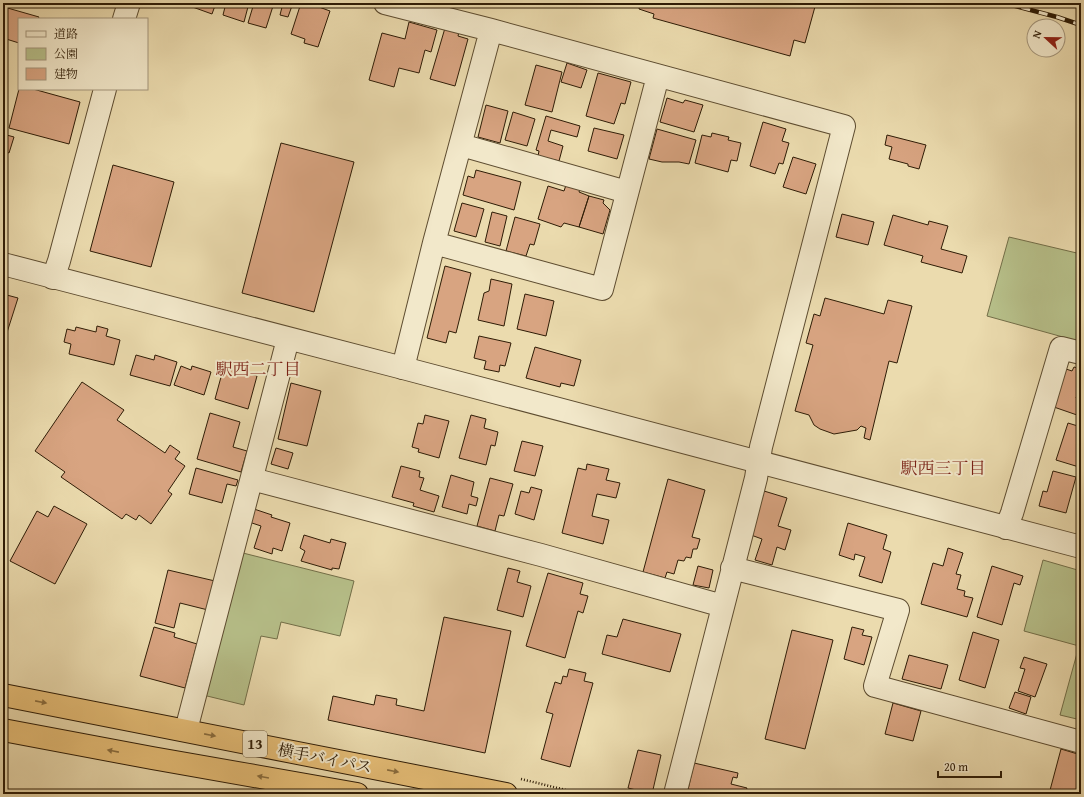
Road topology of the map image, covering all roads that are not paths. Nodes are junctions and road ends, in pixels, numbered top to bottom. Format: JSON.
{"nodes":[{"id":1,"x":129,"y":3,"type":"edge"},
{"id":2,"x":385,"y":3,"type":"edge"},
{"id":3,"x":124,"y":18,"type":"edge"},
{"id":4,"x":491,"y":30,"type":"junction"},
{"id":5,"x":658,"y":76,"type":"junction"},
{"id":6,"x":105,"y":90,"type":"edge"},
{"id":7,"x":461,"y":145,"type":"junction"},
{"id":8,"x":627,"y":192,"type":"junction"},
{"id":9,"x":434,"y":243,"type":"junction"},
{"id":10,"x":3,"y":264,"type":"edge"},
{"id":11,"x":53,"y":278,"type":"junction"},
{"id":12,"x":288,"y":338,"type":"junction"},
{"id":13,"x":1081,"y":353,"type":"edge"},
{"id":14,"x":403,"y":368,"type":"junction"},
{"id":15,"x":758,"y":462,"type":"junction"},
{"id":16,"x":252,"y":479,"type":"junction"},
{"id":17,"x":1006,"y":528,"type":"junction"},
{"id":18,"x":1081,"y":547,"type":"edge"},
{"id":19,"x":732,"y":568,"type":"junction"},
{"id":20,"x":723,"y":606,"type":"junction"},
{"id":21,"x":3,"y":695,"type":"edge"},
{"id":22,"x":3,"y":730,"type":"edge"},
{"id":23,"x":186,"y":730,"type":"junction"},
{"id":24,"x":1081,"y":742,"type":"edge"},
{"id":25,"x":292,"y":788,"type":"edge"},
{"id":26,"x":357,"y":794,"type":"edge"},
{"id":27,"x":506,"y":794,"type":"edge"},
{"id":28,"x":675,"y":794,"type":"edge"}],
"edges":[{"from":1,"to":3,"type":"street"},
{"from":2,"to":4,"type":"street"},
{"from":4,"to":5,"type":"street"},
{"from":4,"to":7,"type":"street"},
{"from":5,"to":8,"type":"street"},
{"from":5,"to":15,"type":"street"},
{"from":6,"to":11,"type":"street"},
{"from":7,"to":8,"type":"street"},
{"from":7,"to":9,"type":"street"},
{"from":8,"to":9,"type":"street"},
{"from":9,"to":14,"type":"street"},
{"from":10,"to":11,"type":"street"},
{"from":11,"to":12,"type":"street"},
{"from":12,"to":14,"type":"street"},
{"from":12,"to":16,"type":"street"},
{"from":13,"to":17,"type":"street"},
{"from":14,"to":15,"type":"street"},
{"from":15,"to":17,"type":"street"},
{"from":15,"to":19,"type":"street"},
{"from":16,"to":20,"type":"street"},
{"from":16,"to":23,"type":"street"},
{"from":17,"to":18,"type":"street"},
{"from":19,"to":20,"type":"street"},
{"from":19,"to":24,"type":"street"},
{"from":20,"to":28,"type":"street"},
{"from":21,"to":23,"type":"highway","name":"横手バイパス","number":"13","one_way":true},
{"from":25,"to":22,"type":"highway","name":"横手バイパス","number":"13","one_way":true},
{"from":23,"to":27,"type":"highway","name":"横手バイパス","number":"13","one_way":true},
{"from":25,"to":26,"type":"highway","name":"横手バイパス","number":"13"}]}
